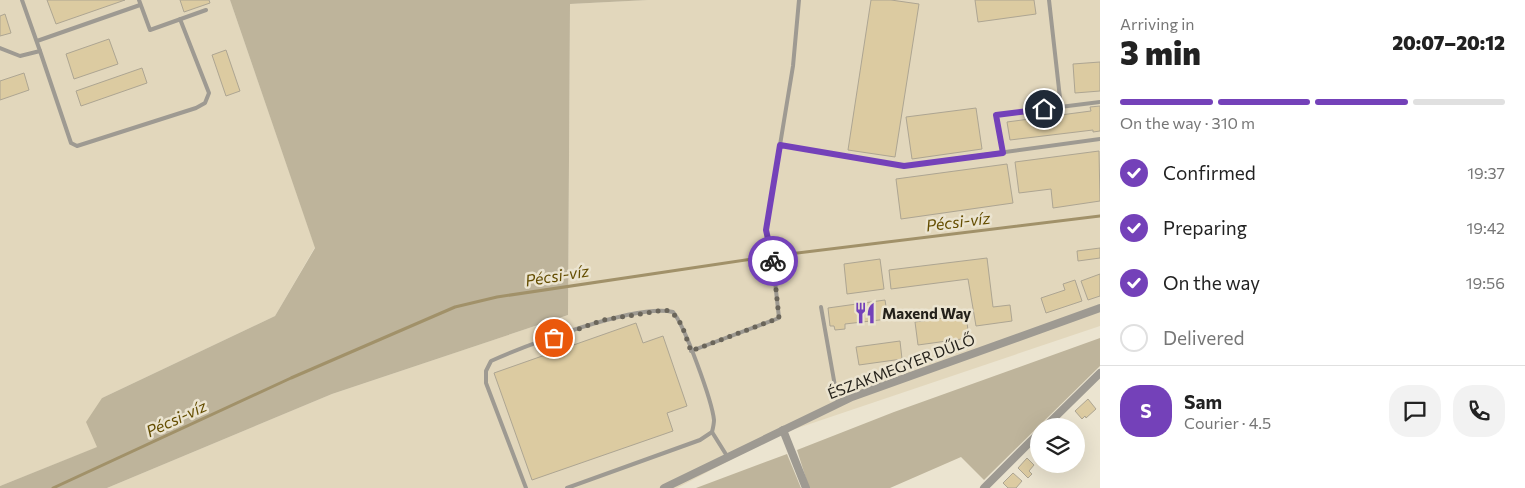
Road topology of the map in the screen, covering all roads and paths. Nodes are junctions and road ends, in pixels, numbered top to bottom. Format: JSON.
{"nodes":[{"id":1,"x":22,"y":0,"type":"edge"},
{"id":2,"x":799,"y":0,"type":"edge"},
{"id":3,"x":1049,"y":0,"type":"edge"},
{"id":4,"x":140,"y":2,"type":"edge"},
{"id":5,"x":206,"y":10,"type":"dead end"},
{"id":6,"x":180,"y":19,"type":"junction"},
{"id":7,"x":37,"y":41,"type":"junction"},
{"id":8,"x":0,"y":48,"type":"edge"},
{"id":9,"x":40,"y":50,"type":"junction"},
{"id":10,"x":1100,"y":102,"type":"edge"},
{"id":11,"x":1061,"y":107,"type":"junction"},
{"id":12,"x":1100,"y":139,"type":"edge"},
{"id":13,"x":780,"y":145,"type":"junction"},
{"id":14,"x":1003,"y":153,"type":"junction"},
{"id":15,"x":821,"y":307,"type":"dead end"},
{"id":16,"x":1100,"y":308,"type":"edge"},
{"id":17,"x":691,"y":351,"type":"junction"},
{"id":18,"x":1100,"y":372,"type":"edge"},
{"id":19,"x":838,"y":403,"type":"junction"},
{"id":20,"x":1054,"y":418,"type":"edge"},
{"id":21,"x":783,"y":430,"type":"junction"},
{"id":22,"x":712,"y":432,"type":"junction"},
{"id":23,"x":1030,"y":442,"type":"edge"},
{"id":24,"x":727,"y":456,"type":"junction"},
{"id":25,"x":526,"y":488,"type":"edge"},
{"id":26,"x":567,"y":488,"type":"edge"},
{"id":27,"x":664,"y":488,"type":"edge"},
{"id":28,"x":806,"y":488,"type":"edge"},
{"id":29,"x":984,"y":488,"type":"edge"}],
"edges":[{"from":1,"to":7,"type":"lane"},
{"from":2,"to":13,"type":"lane"},
{"from":3,"to":11,"type":"lane"},
{"from":4,"to":6,"type":"lane"},
{"from":4,"to":7,"type":"lane"},
{"from":5,"to":6,"type":"lane"},
{"from":6,"to":9,"type":"lane"},
{"from":7,"to":9,"type":"lane"},
{"from":8,"to":9,"type":"lane"},
{"from":10,"to":11,"type":"lane"},
{"from":11,"to":14,"type":"lane"},
{"from":12,"to":14,"type":"lane"},
{"from":13,"to":14,"type":"lane"},
{"from":13,"to":17,"type":"lane"},
{"from":15,"to":19,"type":"lane"},
{"from":16,"to":19,"type":"street","name":"ÉSZAKMEGYER DŰLŐ"},
{"from":17,"to":22,"type":"lane"},
{"from":17,"to":25,"type":"lane"},
{"from":18,"to":20,"type":"street"},
{"from":19,"to":21,"type":"street","name":"ÉSZAKMEGYER DŰLŐ"},
{"from":21,"to":24,"type":"street","name":"ÉSZAKMEGYER DŰLŐ"},
{"from":21,"to":28,"type":"street"},
{"from":22,"to":24,"type":"lane"},
{"from":22,"to":26,"type":"lane"},
{"from":23,"to":29,"type":"street"},
{"from":24,"to":27,"type":"street","name":"ÉSZAKMEGYER DŰLŐ"}]}
